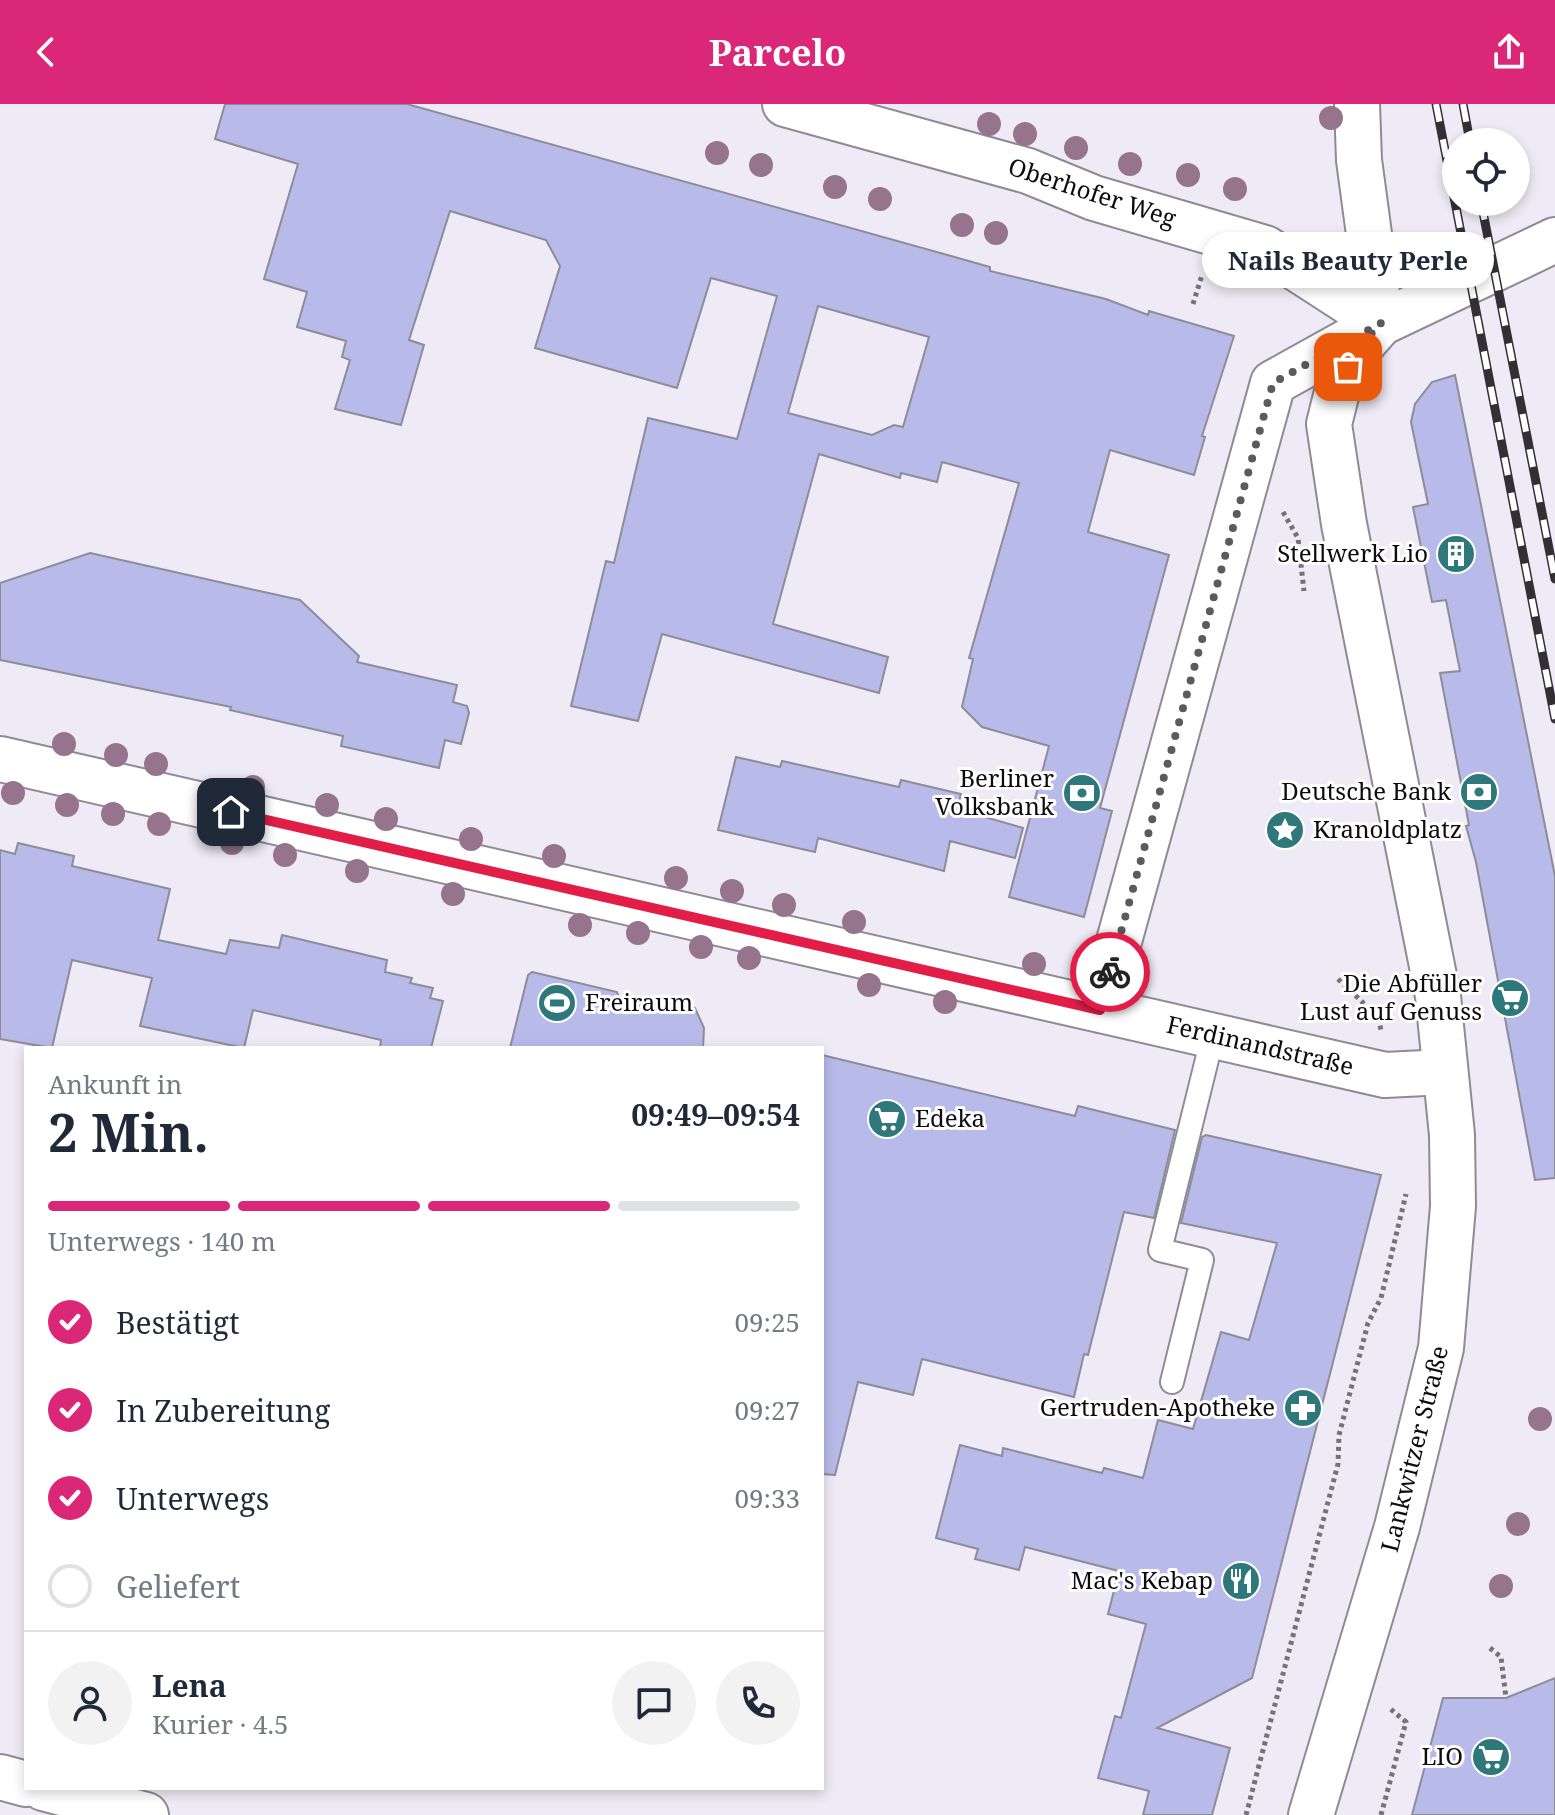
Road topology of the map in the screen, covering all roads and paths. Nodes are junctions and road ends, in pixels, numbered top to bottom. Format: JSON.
{"nodes":[{"id":1,"x":785,"y":104,"type":"edge"},
{"id":2,"x":1357,"y":104,"type":"edge"},
{"id":3,"x":1555,"y":240,"type":"edge"},
{"id":4,"x":1202,"y":275,"type":"dead end"},
{"id":5,"x":1193,"y":304,"type":"dead end"},
{"id":6,"x":1381,"y":323,"type":"junction"},
{"id":7,"x":1279,"y":504,"type":"dead end"},
{"id":8,"x":1304,"y":591,"type":"dead end"},
{"id":9,"x":0,"y":759,"type":"edge"},
{"id":10,"x":1338,"y":979,"type":"dead end"},
{"id":11,"x":1100,"y":1010,"type":"junction"},
{"id":12,"x":1382,"y":1032,"type":"dead end"},
{"id":13,"x":1213,"y":1035,"type":"junction"},
{"id":14,"x":1445,"y":1072,"type":"junction"},
{"id":15,"x":1453,"y":1152,"type":"junction"},
{"id":16,"x":1172,"y":1382,"type":"dead end"},
{"id":17,"x":1490,"y":1648,"type":"dead end"},
{"id":18,"x":1350,"y":1677,"type":"junction"},
{"id":19,"x":1506,"y":1698,"type":"dead end"},
{"id":20,"x":0,"y":1777,"type":"edge"},
{"id":21,"x":24,"y":1783,"type":"edge"},
{"id":22,"x":51,"y":1790,"type":"edge"},
{"id":23,"x":146,"y":1815,"type":"edge"},
{"id":24,"x":1246,"y":1815,"type":"edge"},
{"id":25,"x":1311,"y":1815,"type":"edge"},
{"id":26,"x":1381,"y":1815,"type":"edge"}],
"edges":[{"from":1,"to":6,"type":"street","name":"Oberhofer Weg"},
{"from":2,"to":6,"type":"street"},
{"from":3,"to":6,"type":"street"},
{"from":4,"to":5,"type":"path"},
{"from":6,"to":11,"type":"street"},
{"from":6,"to":14,"type":"street"},
{"from":7,"to":8,"type":"path"},
{"from":9,"to":11,"type":"street","name":"Ferdinandstraße"},
{"from":10,"to":12,"type":"path"},
{"from":11,"to":13,"type":"street","name":"Ferdinandstraße"},
{"from":13,"to":14,"type":"street","name":"Ferdinandstraße"},
{"from":13,"to":16,"type":"lane"},
{"from":14,"to":15,"type":"street","name":"Lankwitzer Straße"},
{"from":15,"to":18,"type":"street","name":"Lankwitzer Straße"},
{"from":15,"to":24,"type":"path"},
{"from":17,"to":19,"type":"path"},
{"from":18,"to":25,"type":"street","name":"Lankwitzer Straße"},
{"from":18,"to":26,"type":"path"},
{"from":20,"to":21,"type":"street"},
{"from":22,"to":23,"type":"street"}]}
